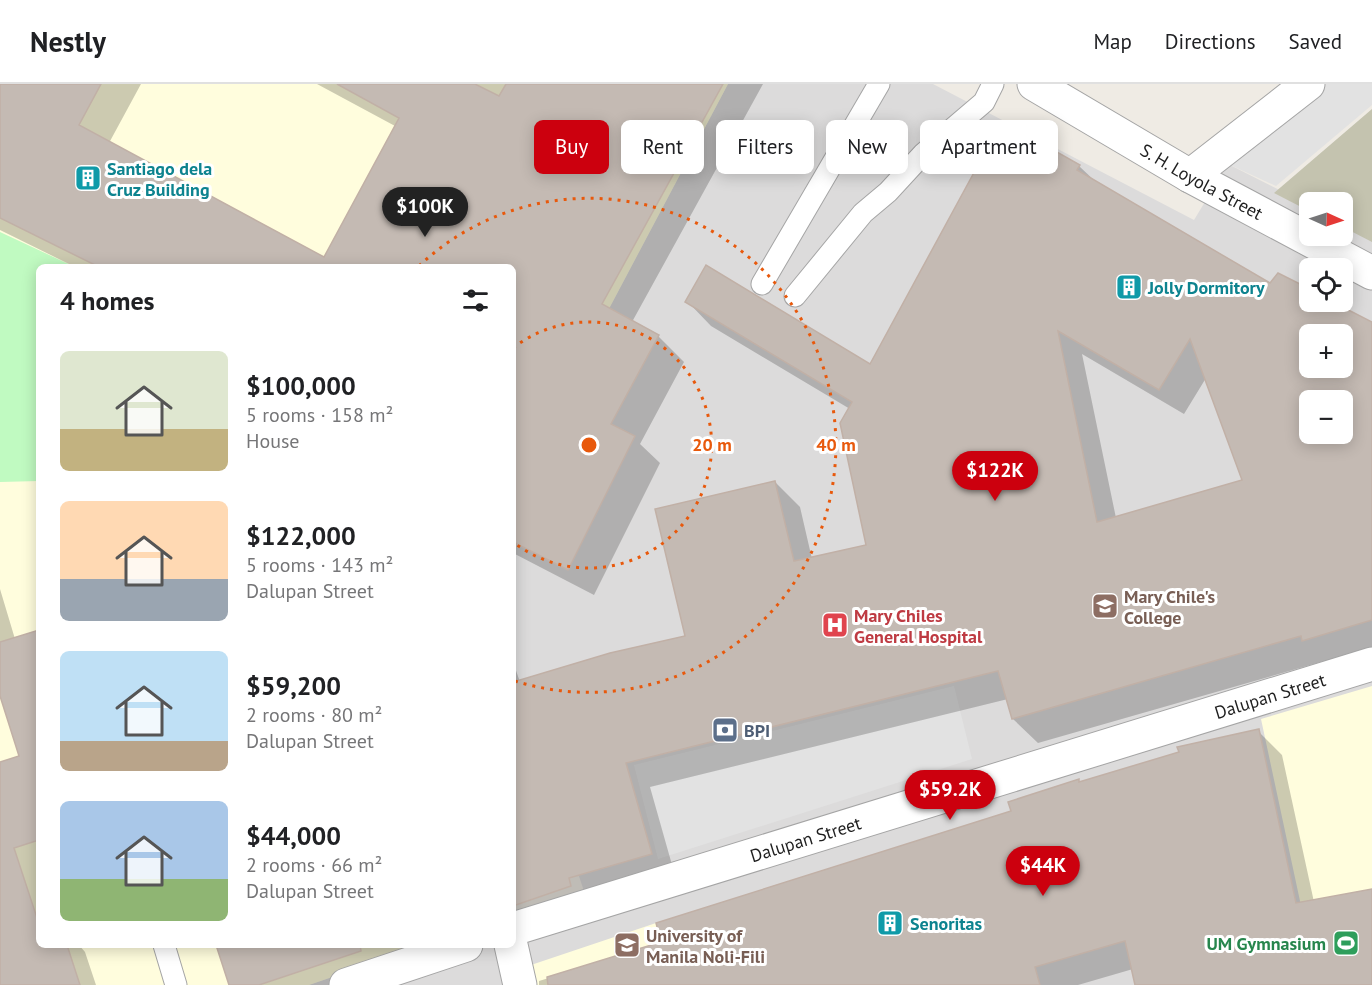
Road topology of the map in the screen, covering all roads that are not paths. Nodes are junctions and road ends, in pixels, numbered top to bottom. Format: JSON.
{"nodes":[{"id":1,"x":879,"y":84,"type":"edge"},
{"id":2,"x":993,"y":84,"type":"edge"},
{"id":3,"x":1034,"y":84,"type":"edge"},
{"id":4,"x":1308,"y":84,"type":"edge"},
{"id":5,"x":1190,"y":176,"type":"junction"},
{"id":6,"x":1372,"y":273,"type":"edge"},
{"id":7,"x":762,"y":284,"type":"dead end"},
{"id":8,"x":795,"y":296,"type":"dead end"},
{"id":9,"x":1372,"y":664,"type":"edge"},
{"id":10,"x":516,"y":929,"type":"edge"},
{"id":11,"x":165,"y":948,"type":"edge"},
{"id":12,"x":457,"y":948,"type":"edge"},
{"id":13,"x":512,"y":948,"type":"edge"},
{"id":14,"x":176,"y":985,"type":"edge"},
{"id":15,"x":346,"y":985,"type":"edge"},
{"id":16,"x":520,"y":985,"type":"edge"}],
"edges":[{"from":1,"to":7,"type":"lane"},
{"from":2,"to":8,"type":"lane"},
{"from":3,"to":5,"type":"street","name":"S. H. Loyola Street"},
{"from":4,"to":5,"type":"street"},
{"from":5,"to":6,"type":"street","name":"S. H. Loyola Street"},
{"from":9,"to":10,"type":"street","name":"Dalupan Street"},
{"from":11,"to":14,"type":"lane"},
{"from":12,"to":15,"type":"street"},
{"from":13,"to":16,"type":"street"}]}
